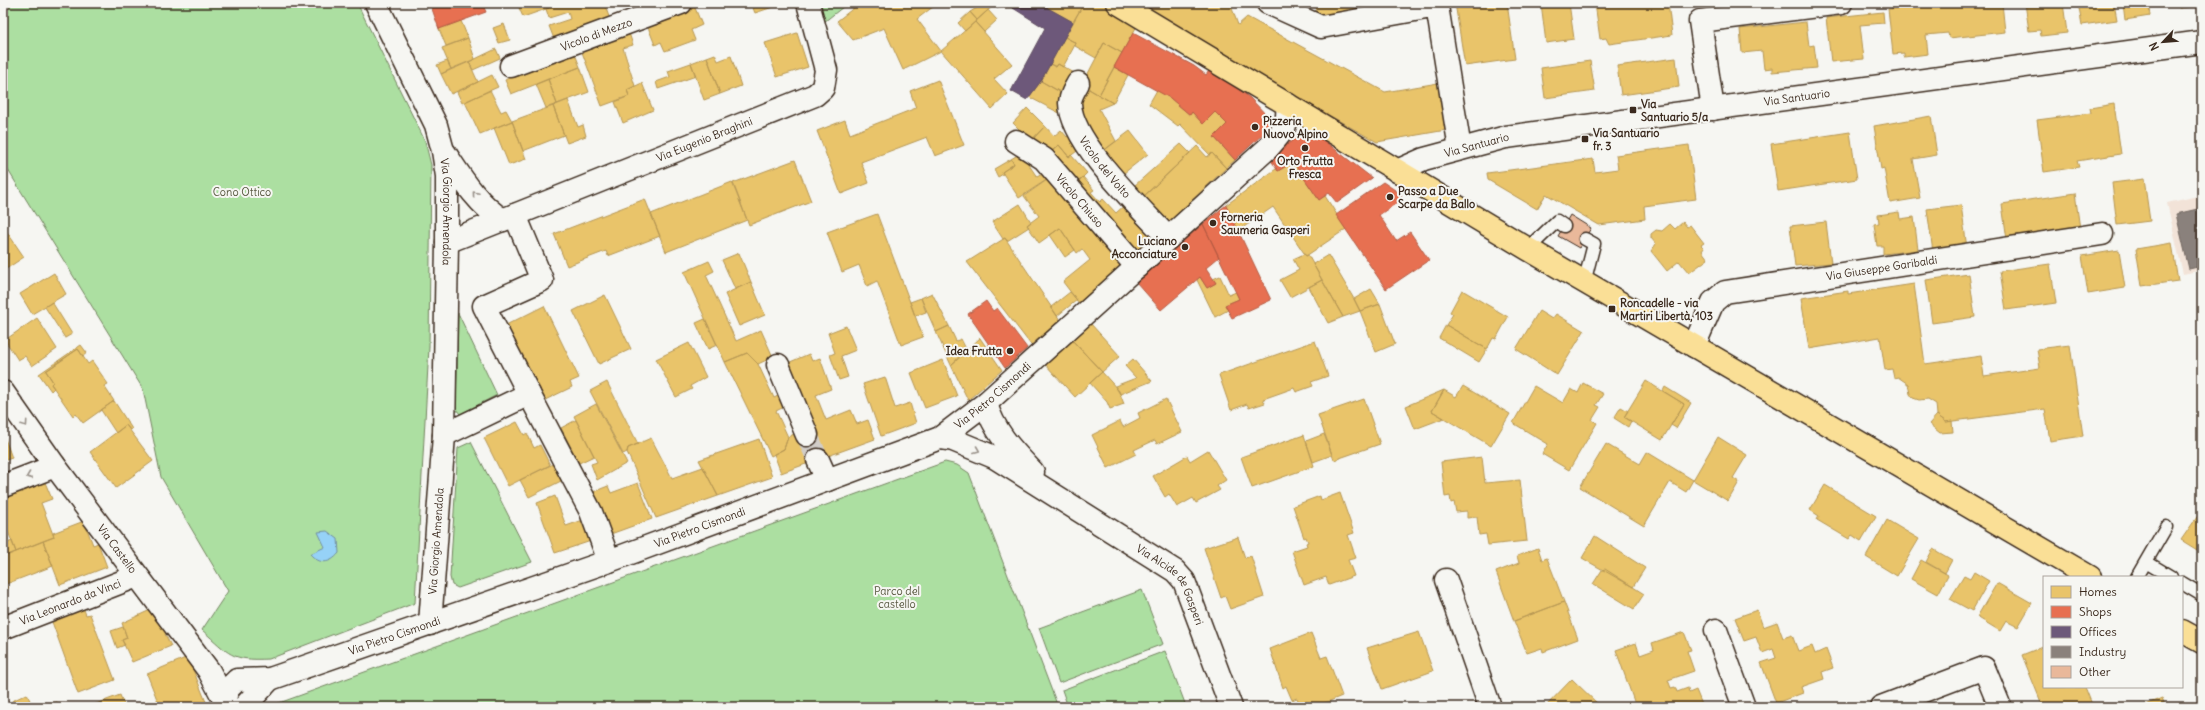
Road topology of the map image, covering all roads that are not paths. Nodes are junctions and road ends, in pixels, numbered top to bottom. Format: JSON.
{"nodes":[{"id":1,"x":376,"y":3,"type":"edge"},
{"id":2,"x":681,"y":3,"type":"edge"},
{"id":3,"x":808,"y":3,"type":"edge"},
{"id":4,"x":1118,"y":3,"type":"edge"},
{"id":5,"x":1268,"y":3,"type":"edge"},
{"id":6,"x":1841,"y":3,"type":"edge"},
{"id":7,"x":2202,"y":42,"type":"edge"},
{"id":8,"x":511,"y":66,"type":"dead end"},
{"id":9,"x":1078,"y":83,"type":"dead end"},
{"id":10,"x":1287,"y":104,"type":"junction"},
{"id":11,"x":1713,"y":109,"type":"junction"},
{"id":12,"x":1016,"y":141,"type":"dead end"},
{"id":13,"x":1460,"y":149,"type":"junction"},
{"id":14,"x":443,"y":151,"type":"junction"},
{"id":15,"x":1397,"y":171,"type":"junction"},
{"id":16,"x":509,"y":217,"type":"junction"},
{"id":17,"x":1564,"y":226,"type":"dead end"},
{"id":18,"x":2102,"y":234,"type":"dead end"},
{"id":19,"x":1168,"y":238,"type":"junction"},
{"id":20,"x":1585,"y":239,"type":"dead end"},
{"id":21,"x":447,"y":242,"type":"junction"},
{"id":22,"x":1528,"y":249,"type":"junction"},
{"id":23,"x":1137,"y":266,"type":"junction"},
{"id":24,"x":1584,"y":283,"type":"junction"},
{"id":25,"x":1694,"y":346,"type":"junction"},
{"id":26,"x":778,"y":365,"type":"dead end"},
{"id":27,"x":3,"y":392,"type":"edge"},
{"id":28,"x":529,"y":394,"type":"junction"},
{"id":29,"x":986,"y":403,"type":"junction"},
{"id":30,"x":960,"y":424,"type":"junction"},
{"id":31,"x":444,"y":435,"type":"junction"},
{"id":32,"x":807,"y":435,"type":"tunnel mouth"},
{"id":33,"x":940,"y":438,"type":"junction"},
{"id":34,"x":1002,"y":438,"type":"junction"},
{"id":35,"x":818,"y":460,"type":"tunnel mouth"},
{"id":36,"x":55,"y":466,"type":"junction"},
{"id":37,"x":827,"y":480,"type":"junction"},
{"id":38,"x":3,"y":486,"type":"edge"},
{"id":39,"x":1064,"y":500,"type":"junction"},
{"id":40,"x":2166,"y":527,"type":"dead end"},
{"id":41,"x":609,"y":561,"type":"junction"},
{"id":42,"x":2146,"y":562,"type":"junction"},
{"id":43,"x":137,"y":576,"type":"junction"},
{"id":44,"x":2088,"y":576,"type":"edge"},
{"id":45,"x":2138,"y":576,"type":"edge"},
{"id":46,"x":2170,"y":576,"type":"edge"},
{"id":47,"x":1446,"y":580,"type":"dead end"},
{"id":48,"x":2183,"y":584,"type":"edge"},
{"id":49,"x":2202,"y":595,"type":"edge"},
{"id":50,"x":430,"y":624,"type":"junction"},
{"id":51,"x":3,"y":628,"type":"edge"},
{"id":52,"x":1716,"y":630,"type":"dead end"},
{"id":53,"x":2183,"y":632,"type":"edge"},
{"id":54,"x":2202,"y":642,"type":"edge"},
{"id":55,"x":209,"y":671,"type":"junction"},
{"id":56,"x":248,"y":679,"type":"junction"},
{"id":57,"x":270,"y":679,"type":"junction"},
{"id":58,"x":232,"y":705,"type":"edge"},
{"id":59,"x":1231,"y":707,"type":"edge"},
{"id":60,"x":1490,"y":707,"type":"edge"},
{"id":61,"x":1744,"y":707,"type":"edge"},
{"id":62,"x":1880,"y":707,"type":"edge"},
{"id":63,"x":2000,"y":707,"type":"edge"}],
"edges":[{"from":1,"to":14,"type":"street","name":"Via Giorgio Amendola"},
{"from":2,"to":8,"type":"street","name":"Vicolo di Mezzo"},
{"from":3,"to":16,"type":"street","name":"Via Eugenio Braghini"},
{"from":4,"to":10,"type":"main road"},
{"from":5,"to":13,"type":"street"},
{"from":6,"to":11,"type":"street"},
{"from":7,"to":11,"type":"street","name":"Via Santuario"},
{"from":9,"to":19,"type":"street","name":"Vicolo del Volto"},
{"from":10,"to":15,"type":"main road"},
{"from":10,"to":19,"type":"street","name":"Via Pietro Cismondi"},
{"from":11,"to":13,"type":"street","name":"Via Santuario"},
{"from":12,"to":23,"type":"street","name":"Vicolo Chiuso"},
{"from":13,"to":15,"type":"street","name":"Via Santuario"},
{"from":16,"to":14,"type":"street","one_way":true},
{"from":14,"to":21,"type":"street","name":"Via Giorgio Amendola"},
{"from":15,"to":22,"type":"main road"},
{"from":16,"to":21,"type":"street","name":"Via Eugenio Braghini"},
{"from":16,"to":28,"type":"street"},
{"from":17,"to":22,"type":"lane"},
{"from":18,"to":25,"type":"street","name":"Via Giuseppe Garibaldi"},
{"from":19,"to":23,"type":"street","name":"Via Pietro Cismondi"},
{"from":20,"to":24,"type":"lane"},
{"from":21,"to":31,"type":"street","name":"Via Giorgio Amendola"},
{"from":22,"to":24,"type":"main road"},
{"from":23,"to":29,"type":"street","name":"Via Pietro Cismondi"},
{"from":24,"to":25,"type":"main road"},
{"from":25,"to":44,"type":"main road"},
{"from":26,"to":32,"type":"street"},
{"from":27,"to":36,"type":"street","name":"Via Castello","one_way":true},
{"from":28,"to":31,"type":"street"},
{"from":28,"to":41,"type":"street"},
{"from":29,"to":30,"type":"street","name":"Via Pietro Cismondi"},
{"from":29,"to":34,"type":"street","name":"Via Alcide de Gasperi"},
{"from":30,"to":33,"type":"street","name":"Via Pietro Cismondi"},
{"from":30,"to":34,"type":"street","name":"Via Alcide de Gasperi"},
{"from":31,"to":50,"type":"street","name":"Via Giorgio Amendola"},
{"from":33,"to":37,"type":"street","name":"Via Pietro Cismondi"},
{"from":33,"to":39,"type":"street","name":"Via Alcide de Gasperi","one_way":true},
{"from":34,"to":39,"type":"street","name":"Via Alcide de Gasperi"},
{"from":35,"to":37,"type":"street"},
{"from":36,"to":38,"type":"street","one_way":true},
{"from":36,"to":43,"type":"street","name":"Via Castello"},
{"from":37,"to":41,"type":"street","name":"Via Pietro Cismondi"},
{"from":39,"to":59,"type":"street","name":"Via Alcide de Gasperi"},
{"from":40,"to":42,"type":"lane"},
{"from":41,"to":50,"type":"street","name":"Via Pietro Cismondi"},
{"from":42,"to":45,"type":"lane"},
{"from":42,"to":46,"type":"lane"},
{"from":43,"to":51,"type":"street","name":"Via Leonardo da Vinci"},
{"from":43,"to":55,"type":"street","name":"Via Castello"},
{"from":47,"to":60,"type":"street"},
{"from":48,"to":49,"type":"lane"},
{"from":50,"to":57,"type":"street","name":"Via Pietro Cismondi"},
{"from":52,"to":61,"type":"street"},
{"from":53,"to":54,"type":"main road"},
{"from":55,"to":56,"type":"street","name":"Via Pietro Cismondi"},
{"from":55,"to":58,"type":"street","name":"Via Castello"},
{"from":56,"to":57,"type":"street","name":"Via Pietro Cismondi"},
{"from":56,"to":58,"type":"street","name":"Via Pietro Cismondi"},
{"from":57,"to":58,"type":"street","name":"Via Pietro Cismondi"},
{"from":62,"to":63,"type":"street"}]}
